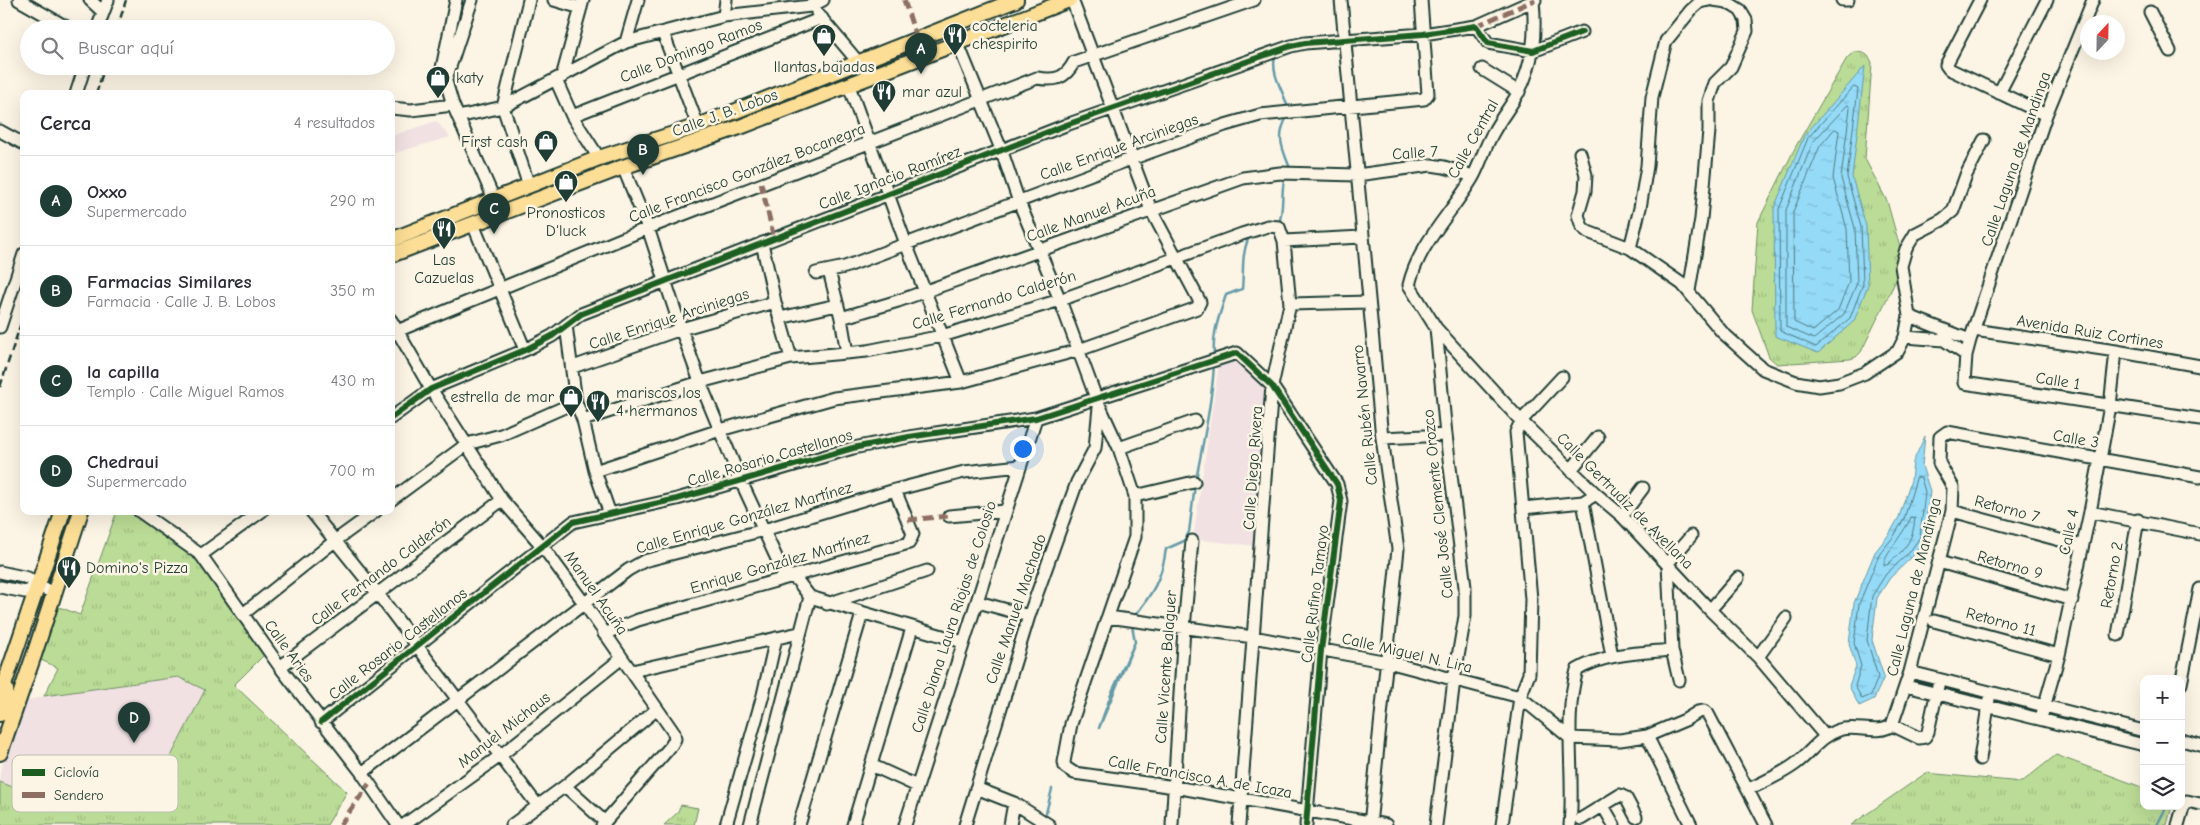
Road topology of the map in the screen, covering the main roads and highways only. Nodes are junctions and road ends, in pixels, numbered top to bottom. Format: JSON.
{"nodes":[{"id":1,"x":1016,"y":0,"type":"edge"},
{"id":2,"x":1070,"y":0,"type":"edge"},
{"id":3,"x":1055,"y":3,"type":"edge"},
{"id":4,"x":395,"y":238,"type":"edge"},
{"id":5,"x":395,"y":253,"type":"edge"},
{"id":6,"x":62,"y":515,"type":"edge"},
{"id":7,"x":80,"y":515,"type":"edge"},
{"id":8,"x":6,"y":684,"type":"junction"},
{"id":9,"x":0,"y":697,"type":"edge"},
{"id":10,"x":0,"y":714,"type":"edge"},
{"id":11,"x":0,"y":753,"type":"edge"}],
"edges":[{"from":1,"to":4,"type":"main road","name":"Calle J. B. Lobos"},
{"from":2,"to":3,"type":"main road","name":"Calle J. B. Lobos"},
{"from":3,"to":5,"type":"main road","name":"Calle J. B. Lobos"},
{"from":6,"to":8,"type":"main road"},
{"from":7,"to":11,"type":"main road"},
{"from":8,"to":9,"type":"main road"},
{"from":8,"to":10,"type":"main road"}]}
